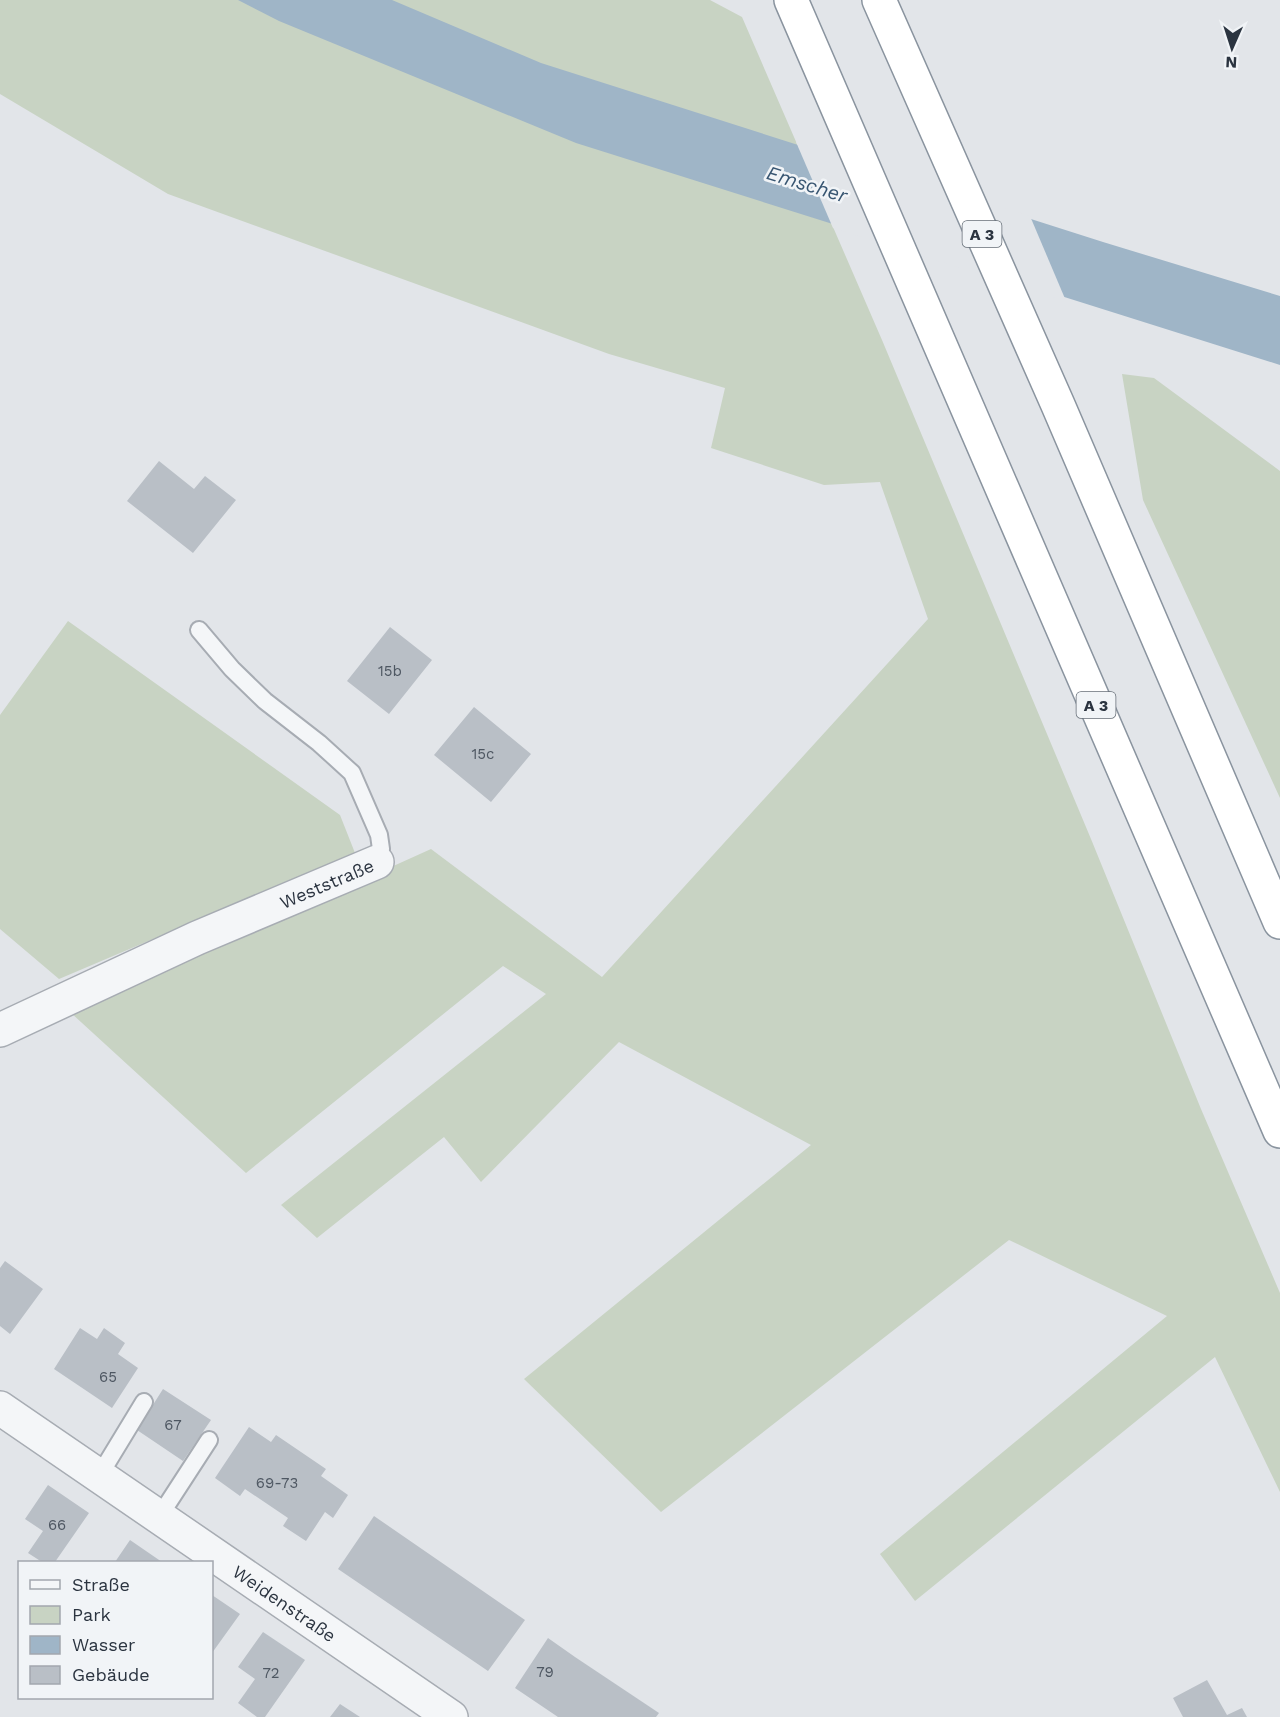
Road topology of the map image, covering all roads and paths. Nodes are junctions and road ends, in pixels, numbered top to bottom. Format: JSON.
{"nodes":[{"id":1,"x":791,"y":0,"type":"edge"},
{"id":2,"x":879,"y":0,"type":"edge"},
{"id":3,"x":199,"y":630,"type":"dead end"},
{"id":4,"x":377,"y":862,"type":"joint"},
{"id":5,"x":1280,"y":922,"type":"edge"},
{"id":6,"x":0,"y":1030,"type":"edge"},
{"id":7,"x":1280,"y":1131,"type":"edge"},
{"id":8,"x":144,"y":1402,"type":"dead end"},
{"id":9,"x":0,"y":1408,"type":"edge"},
{"id":10,"x":209,"y":1440,"type":"dead end"},
{"id":11,"x":99,"y":1476,"type":"junction"},
{"id":12,"x":159,"y":1517,"type":"junction"},
{"id":13,"x":451,"y":1717,"type":"edge"}],
"edges":[{"from":1,"to":7,"type":"highway","number":"A 3"},
{"from":2,"to":5,"type":"highway","number":"A 3"},
{"from":3,"to":4,"type":"lane","name":"Weststraße"},
{"from":4,"to":6,"type":"street","name":"Weststraße"},
{"from":8,"to":11,"type":"lane"},
{"from":9,"to":11,"type":"street","name":"Weidenstraße"},
{"from":10,"to":12,"type":"lane"},
{"from":11,"to":12,"type":"street","name":"Weidenstraße"},
{"from":12,"to":13,"type":"street","name":"Weidenstraße"}]}
